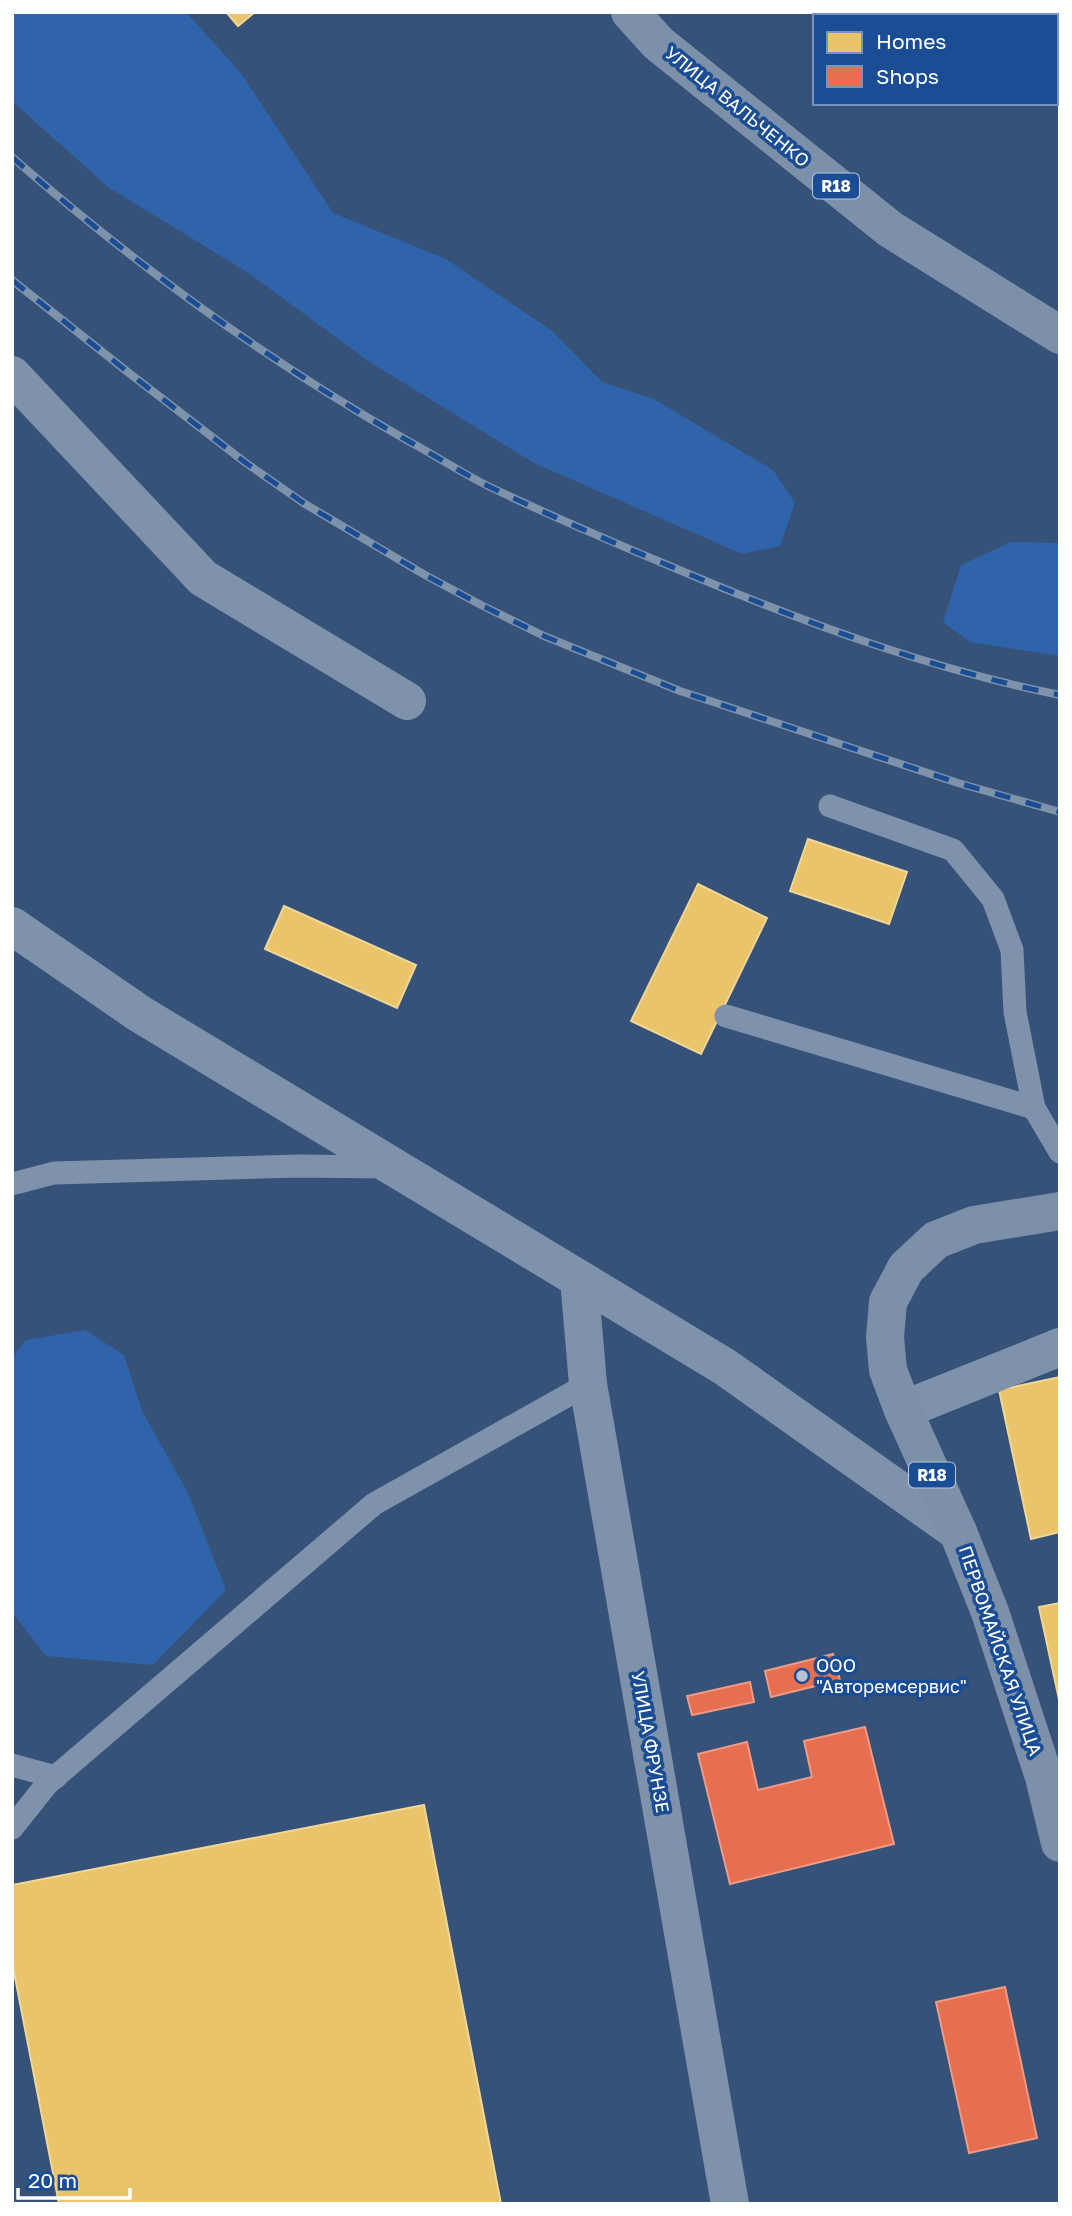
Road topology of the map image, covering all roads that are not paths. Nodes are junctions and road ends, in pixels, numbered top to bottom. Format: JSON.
{"nodes":[{"id":1,"x":630,"y":12,"type":"edge"},
{"id":2,"x":1060,"y":335,"type":"edge"},
{"id":3,"x":12,"y":375,"type":"edge"},
{"id":4,"x":407,"y":701,"type":"dead end"},
{"id":5,"x":831,"y":806,"type":"dead end"},
{"id":6,"x":12,"y":926,"type":"edge"},
{"id":7,"x":726,"y":1016,"type":"dead end"},
{"id":8,"x":1034,"y":1108,"type":"junction"},
{"id":9,"x":1060,"y":1152,"type":"edge"},
{"id":10,"x":394,"y":1167,"type":"junction"},
{"id":11,"x":12,"y":1184,"type":"edge"},
{"id":12,"x":1060,"y":1210,"type":"edge"},
{"id":13,"x":579,"y":1279,"type":"junction"},
{"id":14,"x":1060,"y":1347,"type":"edge"},
{"id":15,"x":588,"y":1384,"type":"junction"},
{"id":16,"x":903,"y":1410,"type":"junction"},
{"id":17,"x":958,"y":1532,"type":"junction"},
{"id":18,"x":12,"y":1765,"type":"edge"},
{"id":19,"x":56,"y":1777,"type":"junction"},
{"id":20,"x":12,"y":1828,"type":"edge"},
{"id":21,"x":1060,"y":1843,"type":"edge"},
{"id":22,"x":730,"y":2204,"type":"edge"}],
"edges":[{"from":1,"to":2,"type":"main road","name":"УЛИЦА ВАЛЬЧЕНКО","number":"R18"},
{"from":3,"to":4,"type":"street"},
{"from":5,"to":8,"type":"lane"},
{"from":6,"to":10,"type":"street"},
{"from":7,"to":8,"type":"lane"},
{"from":8,"to":9,"type":"lane"},
{"from":10,"to":11,"type":"lane"},
{"from":10,"to":13,"type":"street"},
{"from":12,"to":16,"type":"main road","name":"ПЕРВОМАЙСКАЯ УЛИЦА","number":"R18"},
{"from":13,"to":15,"type":"street","name":"УЛИЦА ФРУНЗЕ"},
{"from":13,"to":17,"type":"street"},
{"from":14,"to":16,"type":"street"},
{"from":15,"to":19,"type":"lane"},
{"from":15,"to":22,"type":"street","name":"УЛИЦА ФРУНЗЕ"},
{"from":16,"to":17,"type":"main road","name":"ПЕРВОМАЙСКАЯ УЛИЦА","number":"R18"},
{"from":17,"to":21,"type":"main road","name":"ПЕРВОМАЙСКАЯ УЛИЦА","number":"R18"},
{"from":18,"to":19,"type":"lane"},
{"from":19,"to":20,"type":"lane"}]}
